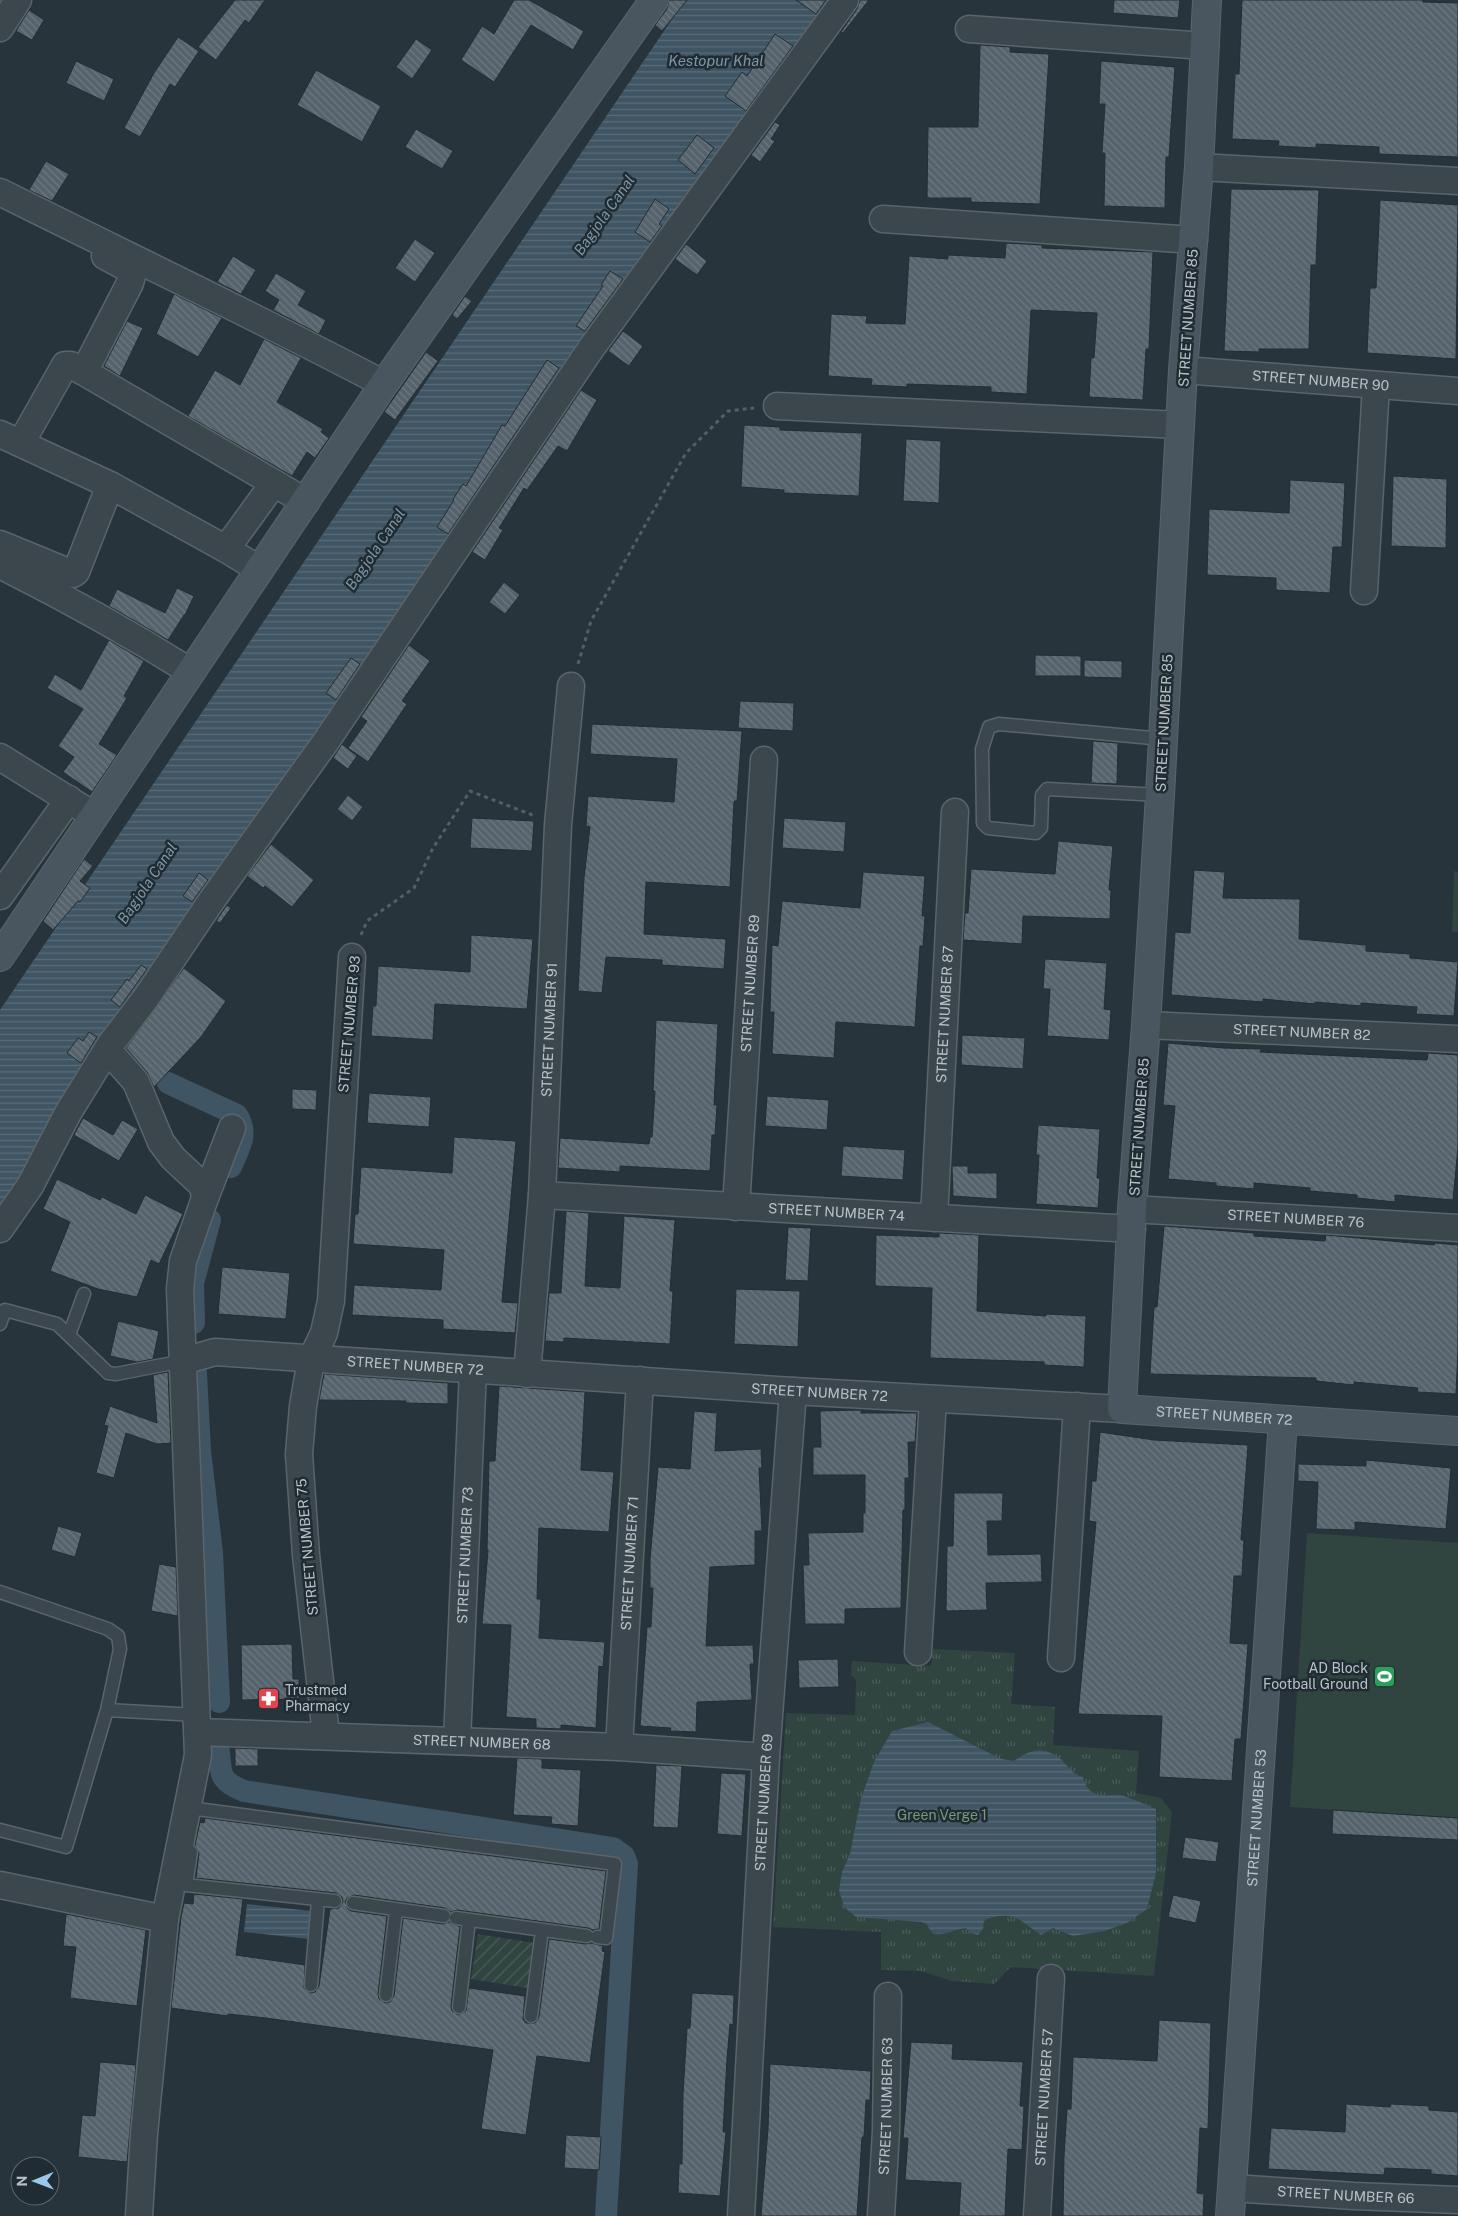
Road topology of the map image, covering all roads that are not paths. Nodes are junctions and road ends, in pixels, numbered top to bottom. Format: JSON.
{"nodes":[{"id":1,"x":18,"y":0,"type":"edge"},
{"id":2,"x":654,"y":0,"type":"edge"},
{"id":3,"x":845,"y":0,"type":"edge"},
{"id":4,"x":1207,"y":0,"type":"edge"},
{"id":5,"x":0,"y":28,"type":"edge"},
{"id":6,"x":969,"y":29,"type":"dead end"},
{"id":7,"x":1205,"y":41,"type":"junction"},
{"id":8,"x":1199,"y":167,"type":"junction"},
{"id":9,"x":1458,"y":181,"type":"edge"},
{"id":10,"x":0,"y":192,"type":"edge"},
{"id":11,"x":0,"y":208,"type":"edge"},
{"id":12,"x":883,"y":219,"type":"dead end"},
{"id":13,"x":1194,"y":240,"type":"junction"},
{"id":14,"x":1183,"y":370,"type":"junction"},
{"id":15,"x":84,"y":372,"type":"junction"},
{"id":16,"x":384,"y":384,"type":"junction"},
{"id":17,"x":1376,"y":385,"type":"junction"},
{"id":18,"x":1458,"y":391,"type":"edge"},
{"id":19,"x":777,"y":406,"type":"road end"},
{"id":20,"x":1180,"y":425,"type":"junction"},
{"id":21,"x":10,"y":439,"type":"edge"},
{"id":22,"x":274,"y":483,"type":"junction"},
{"id":23,"x":110,"y":485,"type":"junction"},
{"id":24,"x":306,"y":502,"type":"junction"},
{"id":25,"x":0,"y":544,"type":"edge"},
{"id":26,"x":226,"y":549,"type":"junction"},
{"id":27,"x":0,"y":565,"type":"edge"},
{"id":28,"x":260,"y":570,"type":"junction"},
{"id":29,"x":1364,"y":591,"type":"dead end"},
{"id":30,"x":191,"y":672,"type":"junction"},
{"id":31,"x":571,"y":686,"type":"road end"},
{"id":32,"x":1163,"y":739,"type":"junction"},
{"id":33,"x":0,"y":757,"type":"edge"},
{"id":34,"x":764,"y":760,"type":"dead end"},
{"id":35,"x":1160,"y":795,"type":"junction"},
{"id":36,"x":69,"y":799,"type":"junction"},
{"id":37,"x":955,"y":812,"type":"dead end"},
{"id":38,"x":95,"y":816,"type":"junction"},
{"id":39,"x":4,"y":883,"type":"edge"},
{"id":40,"x":0,"y":957,"type":"edge"},
{"id":41,"x":352,"y":957,"type":"road end"},
{"id":42,"x":1146,"y":1025,"type":"junction"},
{"id":43,"x":1458,"y":1039,"type":"edge"},
{"id":44,"x":108,"y":1050,"type":"junction"},
{"id":45,"x":232,"y":1128,"type":"dead end"},
{"id":46,"x":542,"y":1195,"type":"junction"},
{"id":47,"x":205,"y":1198,"type":"junction"},
{"id":48,"x":736,"y":1207,"type":"junction"},
{"id":49,"x":934,"y":1218,"type":"junction"},
{"id":50,"x":1132,"y":1219,"type":"junction"},
{"id":51,"x":1458,"y":1228,"type":"edge"},
{"id":52,"x":0,"y":1229,"type":"edge"},
{"id":53,"x":84,"y":1294,"type":"dead end"},
{"id":54,"x":3,"y":1310,"type":"edge"},
{"id":55,"x":0,"y":1324,"type":"edge"},
{"id":56,"x":69,"y":1335,"type":"junction"},
{"id":57,"x":312,"y":1360,"type":"junction"},
{"id":58,"x":183,"y":1361,"type":"junction"},
{"id":59,"x":473,"y":1370,"type":"junction"},
{"id":60,"x":527,"y":1374,"type":"junction"},
{"id":61,"x":640,"y":1380,"type":"junction"},
{"id":62,"x":793,"y":1390,"type":"junction"},
{"id":63,"x":933,"y":1399,"type":"junction"},
{"id":64,"x":1077,"y":1406,"type":"junction"},
{"id":65,"x":1122,"y":1409,"type":"junction"},
{"id":66,"x":1282,"y":1420,"type":"junction"},
{"id":67,"x":1458,"y":1431,"type":"edge"},
{"id":68,"x":0,"y":1592,"type":"edge"},
{"id":69,"x":918,"y":1652,"type":"dead end"},
{"id":70,"x":1061,"y":1658,"type":"dead end"},
{"id":71,"x":107,"y":1710,"type":"junction"},
{"id":72,"x":198,"y":1734,"type":"junction"},
{"id":73,"x":326,"y":1735,"type":"junction"},
{"id":74,"x":457,"y":1741,"type":"junction"},
{"id":75,"x":619,"y":1747,"type":"junction"},
{"id":76,"x":766,"y":1757,"type":"junction"},
{"id":77,"x":196,"y":1809,"type":"junction"},
{"id":78,"x":0,"y":1830,"type":"edge"},
{"id":79,"x":0,"y":1885,"type":"edge"},
{"id":80,"x":318,"y":1900,"type":"junction"},
{"id":81,"x":335,"y":1901,"type":"dead end"},
{"id":82,"x":353,"y":1903,"type":"dead end"},
{"id":83,"x":396,"y":1910,"type":"junction"},
{"id":84,"x":165,"y":1919,"type":"junction"},
{"id":85,"x":469,"y":1920,"type":"junction"},
{"id":86,"x":542,"y":1930,"type":"junction"},
{"id":87,"x":1051,"y":1978,"type":"dead end"},
{"id":88,"x":311,"y":1985,"type":"dead end"},
{"id":89,"x":386,"y":1995,"type":"dead end"},
{"id":90,"x":888,"y":1996,"type":"dead end"},
{"id":91,"x":458,"y":2007,"type":"dead end"},
{"id":92,"x":531,"y":2016,"type":"dead end"},
{"id":93,"x":1232,"y":2188,"type":"junction"},
{"id":94,"x":1458,"y":2200,"type":"edge"},
{"id":95,"x":138,"y":2216,"type":"edge"},
{"id":96,"x":741,"y":2216,"type":"edge"},
{"id":97,"x":881,"y":2216,"type":"edge"},
{"id":98,"x":1037,"y":2216,"type":"edge"},
{"id":99,"x":1230,"y":2216,"type":"edge"}],
"edges":[{"from":1,"to":5,"type":"street"},
{"from":2,"to":16,"type":"street"},
{"from":3,"to":44,"type":"street"},
{"from":4,"to":7,"type":"street","name":"STREET NUMBER 85"},
{"from":6,"to":7,"type":"street"},
{"from":7,"to":8,"type":"street","name":"STREET NUMBER 85"},
{"from":8,"to":9,"type":"street"},
{"from":8,"to":13,"type":"street","name":"STREET NUMBER 85"},
{"from":10,"to":16,"type":"street"},
{"from":11,"to":15,"type":"street"},
{"from":12,"to":13,"type":"street"},
{"from":13,"to":14,"type":"street","name":"STREET NUMBER 85"},
{"from":14,"to":17,"type":"street","name":"STREET NUMBER 90"},
{"from":14,"to":20,"type":"street","name":"STREET NUMBER 85"},
{"from":15,"to":21,"type":"street"},
{"from":15,"to":22,"type":"street"},
{"from":16,"to":24,"type":"street"},
{"from":17,"to":18,"type":"street","name":"STREET NUMBER 90"},
{"from":17,"to":29,"type":"street"},
{"from":19,"to":20,"type":"street"},
{"from":20,"to":32,"type":"street","name":"STREET NUMBER 85"},
{"from":21,"to":23,"type":"street"},
{"from":22,"to":24,"type":"street"},
{"from":22,"to":26,"type":"street"},
{"from":23,"to":25,"type":"street"},
{"from":23,"to":26,"type":"street"},
{"from":24,"to":28,"type":"street"},
{"from":26,"to":28,"type":"street"},
{"from":27,"to":30,"type":"street"},
{"from":28,"to":30,"type":"street"},
{"from":30,"to":38,"type":"street"},
{"from":31,"to":46,"type":"street","name":"STREET NUMBER 91"},
{"from":32,"to":35,"type":"street","name":"STREET NUMBER 85"},
{"from":32,"to":35,"type":"lane"},
{"from":33,"to":36,"type":"street"},
{"from":34,"to":48,"type":"street","name":"STREET NUMBER 89"},
{"from":35,"to":42,"type":"street","name":"STREET NUMBER 85"},
{"from":36,"to":38,"type":"street"},
{"from":36,"to":39,"type":"street"},
{"from":37,"to":49,"type":"street","name":"STREET NUMBER 87"},
{"from":38,"to":40,"type":"street"},
{"from":41,"to":57,"type":"street","name":"STREET NUMBER 93"},
{"from":42,"to":43,"type":"street","name":"STREET NUMBER 82"},
{"from":42,"to":50,"type":"street","name":"STREET NUMBER 85"},
{"from":44,"to":47,"type":"street"},
{"from":44,"to":52,"type":"street"},
{"from":45,"to":47,"type":"street"},
{"from":46,"to":48,"type":"street","name":"STREET NUMBER 74"},
{"from":46,"to":60,"type":"street","name":"STREET NUMBER 91"},
{"from":47,"to":58,"type":"street"},
{"from":48,"to":49,"type":"street","name":"STREET NUMBER 74"},
{"from":49,"to":50,"type":"street","name":"STREET NUMBER 74"},
{"from":50,"to":51,"type":"street","name":"STREET NUMBER 76"},
{"from":50,"to":65,"type":"street","name":"STREET NUMBER 85"},
{"from":53,"to":56,"type":"lane"},
{"from":54,"to":55,"type":"lane"},
{"from":54,"to":56,"type":"lane"},
{"from":56,"to":58,"type":"lane"},
{"from":57,"to":58,"type":"street","name":"STREET NUMBER 72"},
{"from":57,"to":59,"type":"street","name":"STREET NUMBER 72"},
{"from":57,"to":73,"type":"street","name":"STREET NUMBER 75"},
{"from":58,"to":72,"type":"street"},
{"from":59,"to":60,"type":"street","name":"STREET NUMBER 72"},
{"from":59,"to":74,"type":"street","name":"STREET NUMBER 73"},
{"from":60,"to":61,"type":"street","name":"STREET NUMBER 72"},
{"from":61,"to":62,"type":"street","name":"STREET NUMBER 72"},
{"from":61,"to":75,"type":"street","name":"STREET NUMBER 71"},
{"from":62,"to":63,"type":"street","name":"STREET NUMBER 72"},
{"from":62,"to":76,"type":"street","name":"STREET NUMBER 69"},
{"from":63,"to":64,"type":"street","name":"STREET NUMBER 72"},
{"from":63,"to":69,"type":"street"},
{"from":64,"to":65,"type":"street","name":"STREET NUMBER 72"},
{"from":64,"to":70,"type":"street"},
{"from":65,"to":66,"type":"street","name":"STREET NUMBER 72"},
{"from":66,"to":67,"type":"street","name":"STREET NUMBER 72"},
{"from":66,"to":93,"type":"street","name":"STREET NUMBER 53"},
{"from":68,"to":71,"type":"lane"},
{"from":71,"to":72,"type":"lane"},
{"from":71,"to":78,"type":"lane"},
{"from":72,"to":73,"type":"street","name":"STREET NUMBER 68"},
{"from":72,"to":77,"type":"lane"},
{"from":72,"to":84,"type":"street"},
{"from":73,"to":74,"type":"street","name":"STREET NUMBER 68"},
{"from":74,"to":75,"type":"street","name":"STREET NUMBER 68"},
{"from":75,"to":76,"type":"street","name":"STREET NUMBER 68"},
{"from":76,"to":96,"type":"street","name":"STREET NUMBER 69"},
{"from":77,"to":80,"type":"lane"},
{"from":77,"to":86,"type":"lane"},
{"from":79,"to":84,"type":"street"},
{"from":80,"to":81,"type":"lane"},
{"from":80,"to":88,"type":"lane"},
{"from":82,"to":83,"type":"lane"},
{"from":83,"to":85,"type":"lane"},
{"from":83,"to":89,"type":"lane"},
{"from":84,"to":95,"type":"street"},
{"from":85,"to":86,"type":"lane"},
{"from":85,"to":91,"type":"lane"},
{"from":86,"to":92,"type":"lane"},
{"from":87,"to":98,"type":"street","name":"STREET NUMBER 57"},
{"from":90,"to":97,"type":"street","name":"STREET NUMBER 63"},
{"from":93,"to":94,"type":"street","name":"STREET NUMBER 66"},
{"from":93,"to":99,"type":"street","name":"STREET NUMBER 53"}]}
